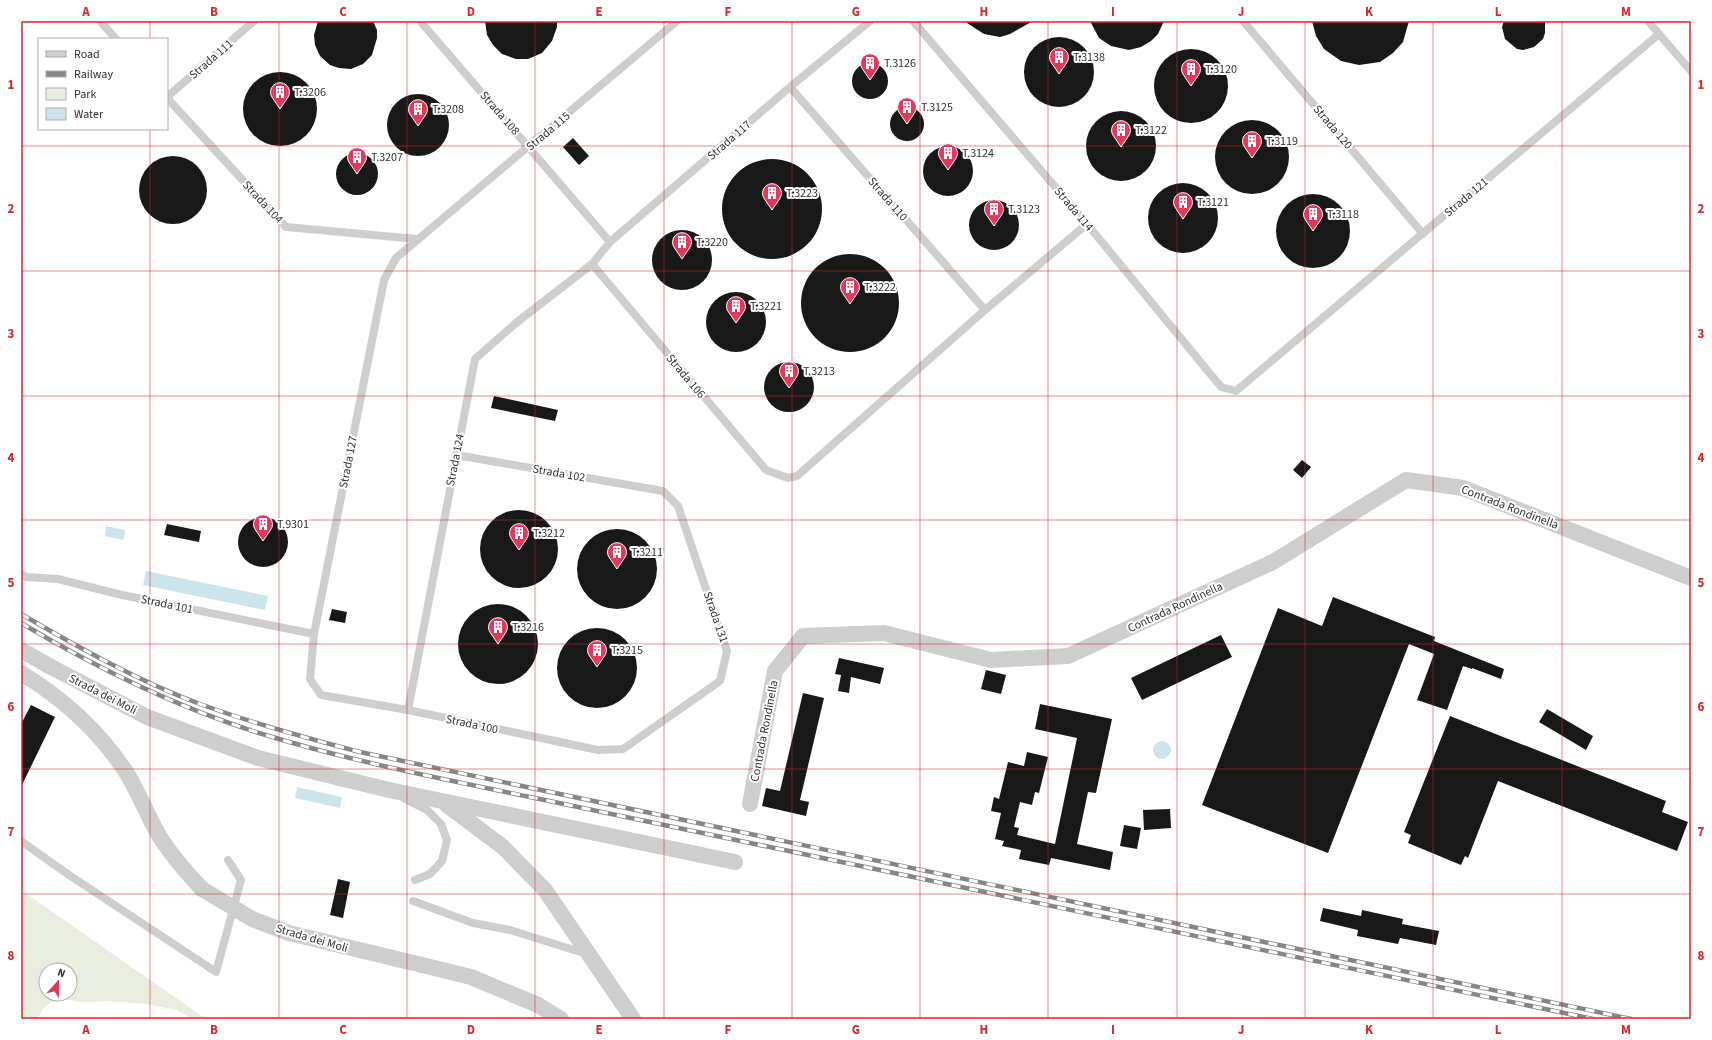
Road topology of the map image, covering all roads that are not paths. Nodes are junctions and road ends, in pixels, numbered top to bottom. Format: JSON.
{"nodes":[{"id":1,"x":100,"y":21,"type":"edge"},
{"id":2,"x":254,"y":21,"type":"edge"},
{"id":3,"x":420,"y":21,"type":"edge"},
{"id":4,"x":677,"y":21,"type":"edge"},
{"id":5,"x":870,"y":21,"type":"edge"},
{"id":6,"x":913,"y":21,"type":"edge"},
{"id":7,"x":1243,"y":21,"type":"edge"},
{"id":8,"x":1648,"y":21,"type":"edge"},
{"id":9,"x":1659,"y":34,"type":"junction"},
{"id":10,"x":115,"y":38,"type":"edge"},
{"id":11,"x":1691,"y":72,"type":"edge"},
{"id":12,"x":790,"y":87,"type":"junction"},
{"id":13,"x":168,"y":97,"type":"edge"},
{"id":14,"x":168,"y":99,"type":"edge"},
{"id":15,"x":529,"y":147,"type":"junction"},
{"id":16,"x":1087,"y":224,"type":"junction"},
{"id":17,"x":1423,"y":234,"type":"junction"},
{"id":18,"x":417,"y":239,"type":"junction"},
{"id":19,"x":610,"y":242,"type":"junction"},
{"id":20,"x":592,"y":264,"type":"junction"},
{"id":21,"x":986,"y":310,"type":"junction"},
{"id":22,"x":1236,"y":391,"type":"joint"},
{"id":23,"x":456,"y":455,"type":"junction"},
{"id":24,"x":663,"y":491,"type":"joint"},
{"id":25,"x":21,"y":574,"type":"edge"},
{"id":26,"x":1691,"y":578,"type":"edge"},
{"id":27,"x":314,"y":634,"type":"junction"},
{"id":28,"x":21,"y":650,"type":"edge"},
{"id":29,"x":21,"y":673,"type":"edge"},
{"id":30,"x":321,"y":695,"type":"joint"},
{"id":31,"x":408,"y":710,"type":"junction"},
{"id":32,"x":623,"y":750,"type":"joint"},
{"id":33,"x":389,"y":790,"type":"junction"},
{"id":34,"x":442,"y":802,"type":"junction"},
{"id":35,"x":750,"y":804,"type":"dead end"},
{"id":36,"x":21,"y":841,"type":"edge"},
{"id":37,"x":228,"y":860,"type":"dead end"},
{"id":38,"x":735,"y":862,"type":"dead end"},
{"id":39,"x":415,"y":880,"type":"dead end"},
{"id":40,"x":413,"y":902,"type":"dead end"},
{"id":41,"x":588,"y":954,"type":"junction"},
{"id":42,"x":561,"y":1019,"type":"edge"},
{"id":43,"x":634,"y":1019,"type":"edge"}],
"edges":[{"from":1,"to":10,"type":"lane"},
{"from":2,"to":13,"type":"lane","name":"Strada 111"},
{"from":3,"to":15,"type":"lane","name":"Strada 108"},
{"from":4,"to":15,"type":"lane","name":"Strada 115"},
{"from":5,"to":12,"type":"lane","name":"Strada 117"},
{"from":6,"to":16,"type":"lane","name":"Strada 114"},
{"from":7,"to":17,"type":"lane","name":"Strada 120"},
{"from":8,"to":9,"type":"lane"},
{"from":9,"to":11,"type":"lane"},
{"from":9,"to":17,"type":"lane","name":"Strada 121"},
{"from":12,"to":19,"type":"lane","name":"Strada 117"},
{"from":12,"to":21,"type":"lane","name":"Strada 110"},
{"from":14,"to":18,"type":"lane","name":"Strada 104"},
{"from":15,"to":18,"type":"lane","name":"Strada 115"},
{"from":15,"to":19,"type":"lane","name":"Strada 108"},
{"from":16,"to":21,"type":"lane"},
{"from":16,"to":22,"type":"lane","name":"Strada 114"},
{"from":17,"to":22,"type":"lane","name":"Strada 121"},
{"from":18,"to":27,"type":"lane","name":"Strada 127"},
{"from":19,"to":20,"type":"lane","name":"Strada 117"},
{"from":20,"to":21,"type":"lane","name":"Strada 106"},
{"from":20,"to":23,"type":"lane","name":"Strada 124"},
{"from":23,"to":24,"type":"lane","name":"Strada 102"},
{"from":23,"to":31,"type":"lane","name":"Strada 124"},
{"from":24,"to":32,"type":"lane","name":"Strada 131"},
{"from":25,"to":27,"type":"lane","name":"Strada 101"},
{"from":26,"to":35,"type":"street","name":"Contrada Rondinella"},
{"from":27,"to":30,"type":"lane","name":"Strada 127"},
{"from":28,"to":33,"type":"street","name":"Strada dei Moli"},
{"from":29,"to":42,"type":"street","name":"Strada dei Moli","bridge":true},
{"from":30,"to":31,"type":"lane","name":"Strada 100"},
{"from":31,"to":32,"type":"lane","name":"Strada 100"},
{"from":33,"to":34,"type":"street","name":"Strada dei Moli"},
{"from":33,"to":39,"type":"lane"},
{"from":34,"to":38,"type":"street","name":"Strada dei Moli"},
{"from":34,"to":41,"type":"street"},
{"from":36,"to":37,"type":"lane"},
{"from":40,"to":41,"type":"lane"},
{"from":41,"to":43,"type":"street"}]}
